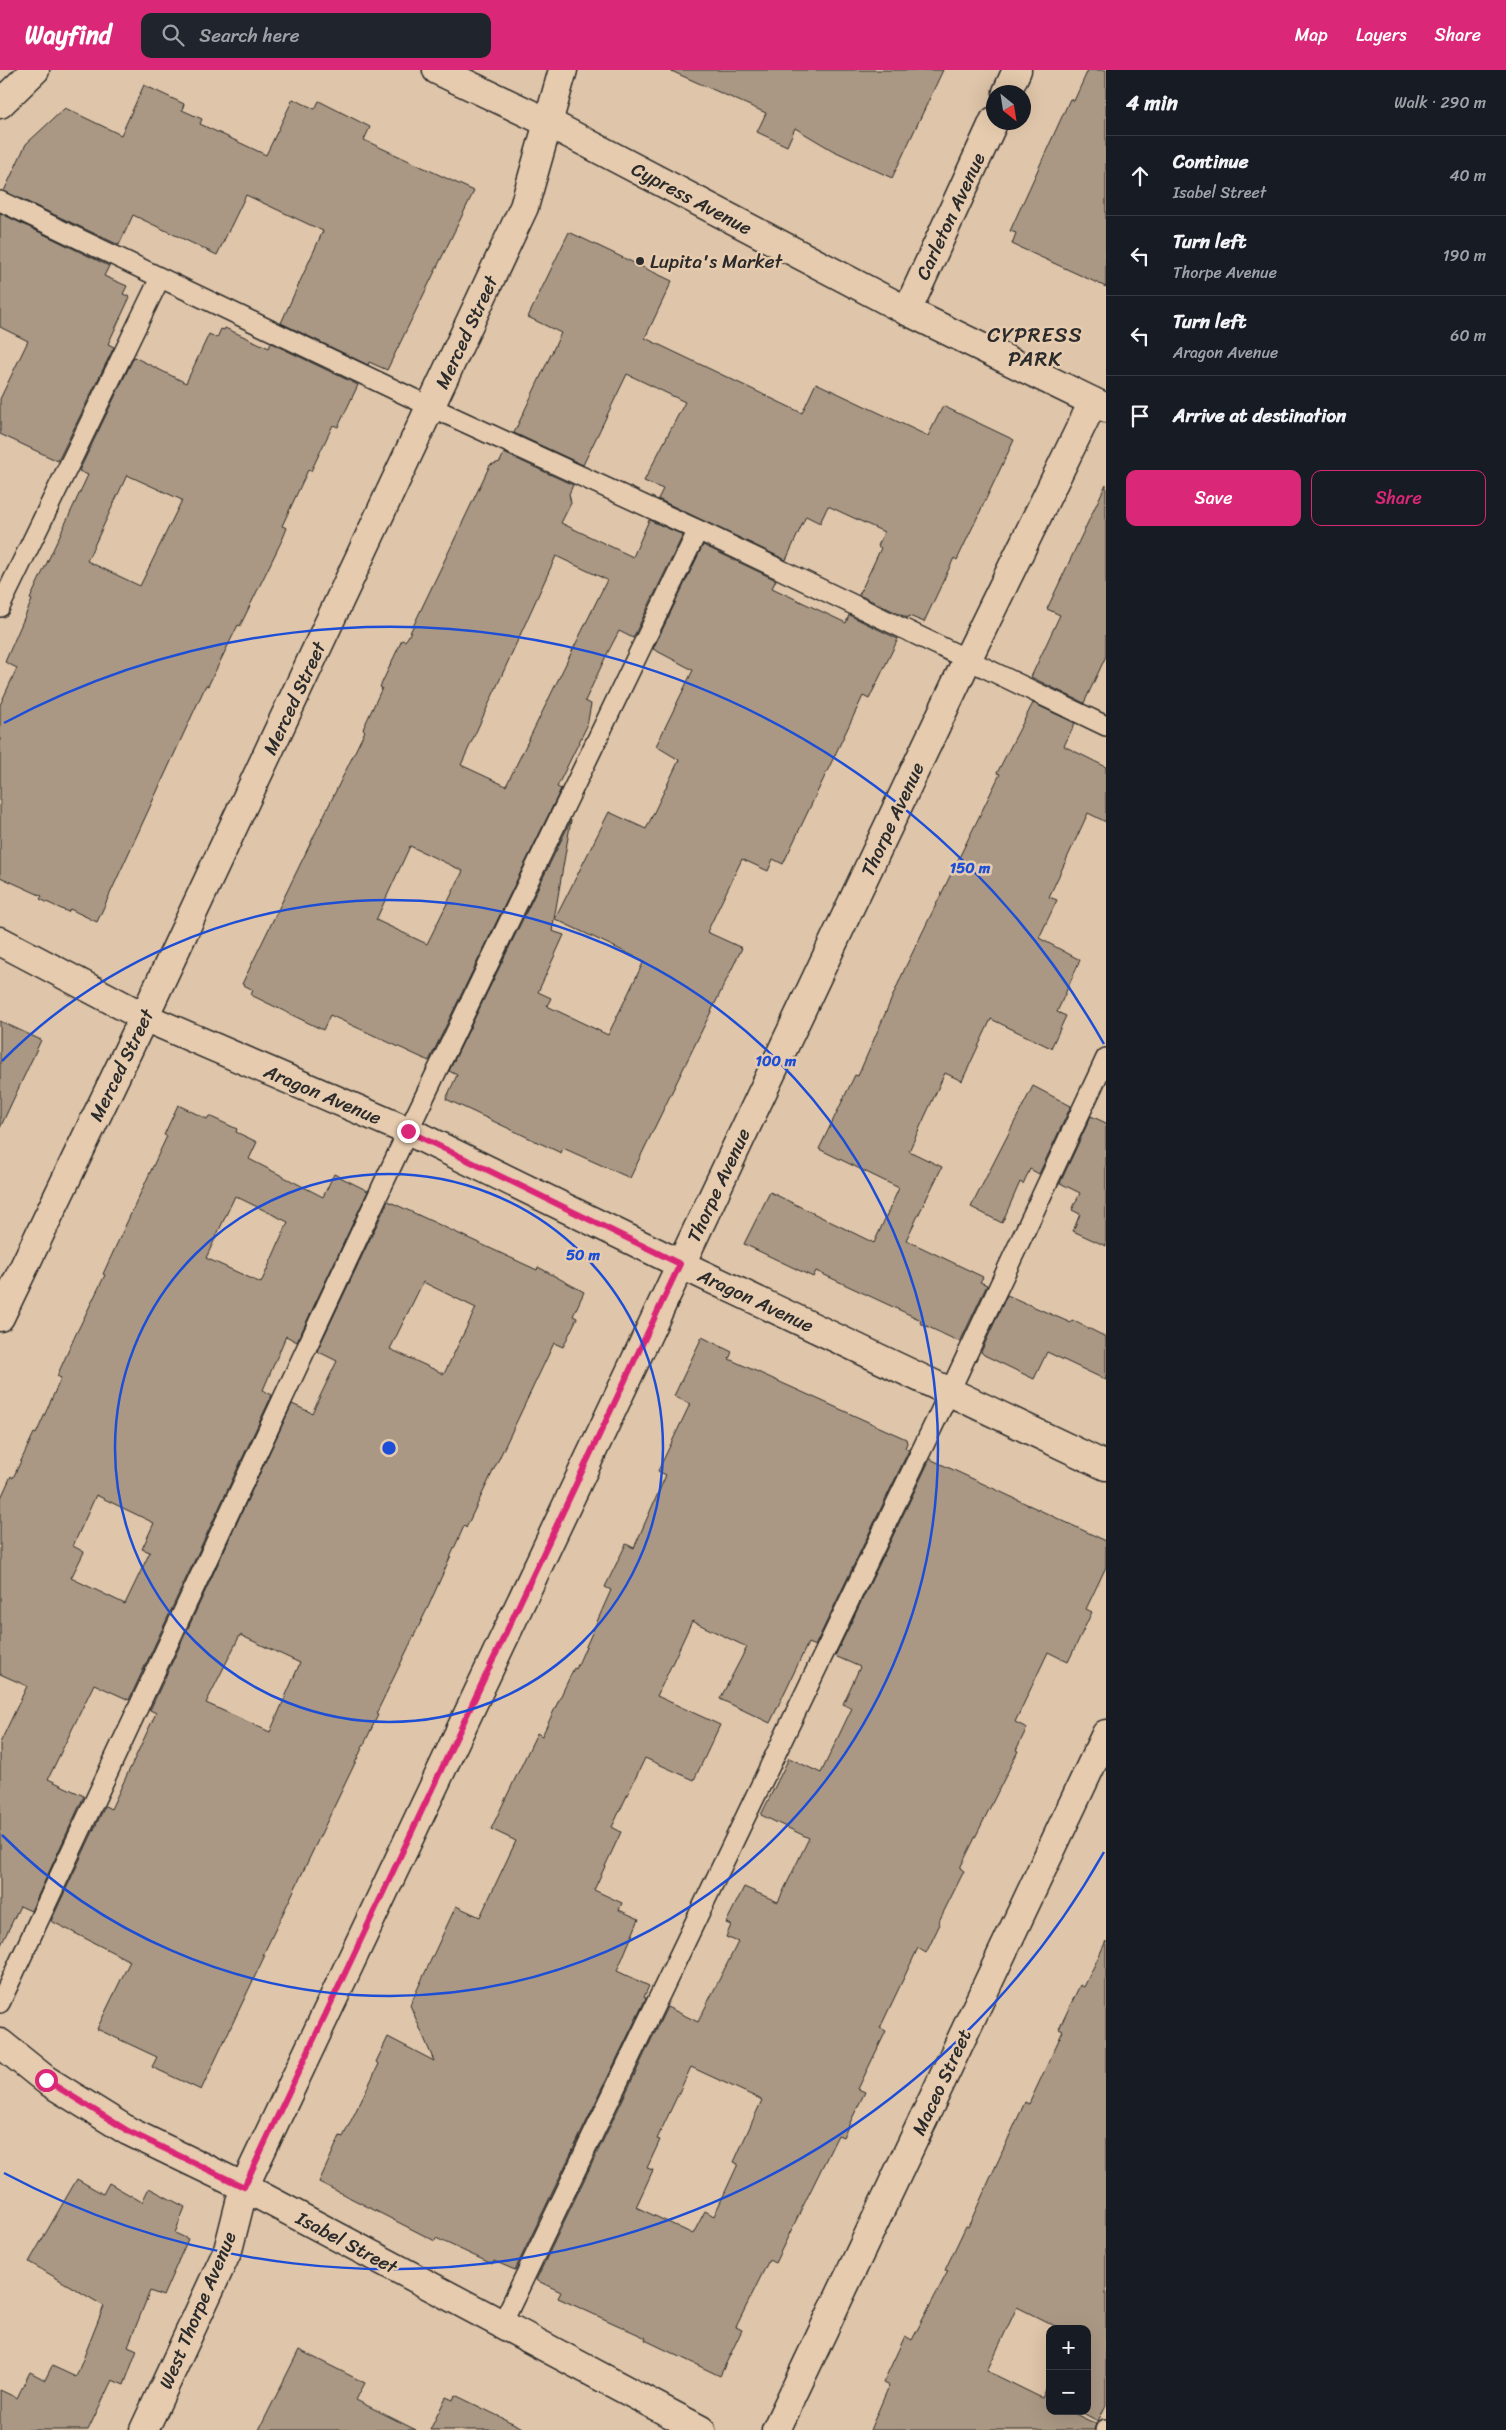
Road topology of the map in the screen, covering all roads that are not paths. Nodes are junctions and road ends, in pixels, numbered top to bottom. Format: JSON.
{"nodes":[{"id":1,"x":35,"y":70,"type":"edge"},
{"id":2,"x":437,"y":70,"type":"edge"},
{"id":3,"x":564,"y":70,"type":"edge"},
{"id":4,"x":1017,"y":70,"type":"edge"},
{"id":5,"x":1010,"y":85,"type":"edge"},
{"id":6,"x":0,"y":104,"type":"edge"},
{"id":7,"x":549,"y":123,"type":"junction"},
{"id":8,"x":990,"y":130,"type":"edge"},
{"id":9,"x":0,"y":201,"type":"edge"},
{"id":10,"x":160,"y":278,"type":"junction"},
{"id":11,"x":907,"y":311,"type":"junction"},
{"id":12,"x":1099,"y":405,"type":"edge"},
{"id":13,"x":431,"y":407,"type":"junction"},
{"id":14,"x":698,"y":530,"type":"junction"},
{"id":15,"x":0,"y":607,"type":"edge"},
{"id":16,"x":967,"y":660,"type":"junction"},
{"id":17,"x":1106,"y":726,"type":"edge"},
{"id":18,"x":0,"y":941,"type":"edge"},
{"id":19,"x":144,"y":1017,"type":"junction"},
{"id":20,"x":1106,"y":1058,"type":"edge"},
{"id":21,"x":408,"y":1131,"type":"junction"},
{"id":22,"x":680,"y":1264,"type":"junction"},
{"id":23,"x":0,"y":1317,"type":"edge"},
{"id":24,"x":949,"y":1392,"type":"junction"},
{"id":25,"x":1106,"y":1466,"type":"edge"},
{"id":26,"x":1106,"y":1734,"type":"edge"},
{"id":27,"x":0,"y":2003,"type":"edge"},
{"id":28,"x":0,"y":2043,"type":"edge"},
{"id":29,"x":244,"y":2187,"type":"junction"},
{"id":30,"x":502,"y":2324,"type":"junction"},
{"id":31,"x":688,"y":2427,"type":"edge"},
{"id":32,"x":144,"y":2430,"type":"edge"},
{"id":33,"x":776,"y":2430,"type":"edge"}],
"edges":[{"from":1,"to":6,"type":"street"},
{"from":2,"to":7,"type":"street","name":"Cypress Avenue"},
{"from":3,"to":7,"type":"street","name":"Merced Street"},
{"from":4,"to":5,"type":"street"},
{"from":7,"to":11,"type":"street","name":"Cypress Avenue"},
{"from":7,"to":13,"type":"street","name":"Merced Street"},
{"from":8,"to":11,"type":"street","name":"Carleton Avenue"},
{"from":9,"to":10,"type":"lane"},
{"from":10,"to":13,"type":"lane"},
{"from":10,"to":15,"type":"lane"},
{"from":11,"to":12,"type":"street","name":"Cypress Avenue"},
{"from":12,"to":16,"type":"street","name":"Thorpe Avenue"},
{"from":13,"to":14,"type":"lane"},
{"from":13,"to":19,"type":"street","name":"Merced Street"},
{"from":14,"to":16,"type":"lane"},
{"from":14,"to":21,"type":"lane"},
{"from":16,"to":17,"type":"lane"},
{"from":16,"to":22,"type":"street","name":"Thorpe Avenue"},
{"from":18,"to":19,"type":"street","name":"Aragon Avenue"},
{"from":19,"to":21,"type":"street","name":"Aragon Avenue"},
{"from":19,"to":23,"type":"street","name":"Merced Street"},
{"from":20,"to":24,"type":"lane"},
{"from":21,"to":22,"type":"street","name":"Aragon Avenue"},
{"from":21,"to":27,"type":"lane"},
{"from":22,"to":24,"type":"street","name":"Aragon Avenue"},
{"from":22,"to":29,"type":"street","name":"Thorpe Avenue"},
{"from":24,"to":25,"type":"street","name":"Aragon Avenue"},
{"from":24,"to":30,"type":"lane"},
{"from":26,"to":33,"type":"street","name":"Maceo Street"},
{"from":28,"to":29,"type":"street","name":"Isabel Street"},
{"from":29,"to":30,"type":"street","name":"Isabel Street"},
{"from":29,"to":32,"type":"street","name":"West Thorpe Avenue"},
{"from":30,"to":31,"type":"street","name":"Isabel Street"}]}
